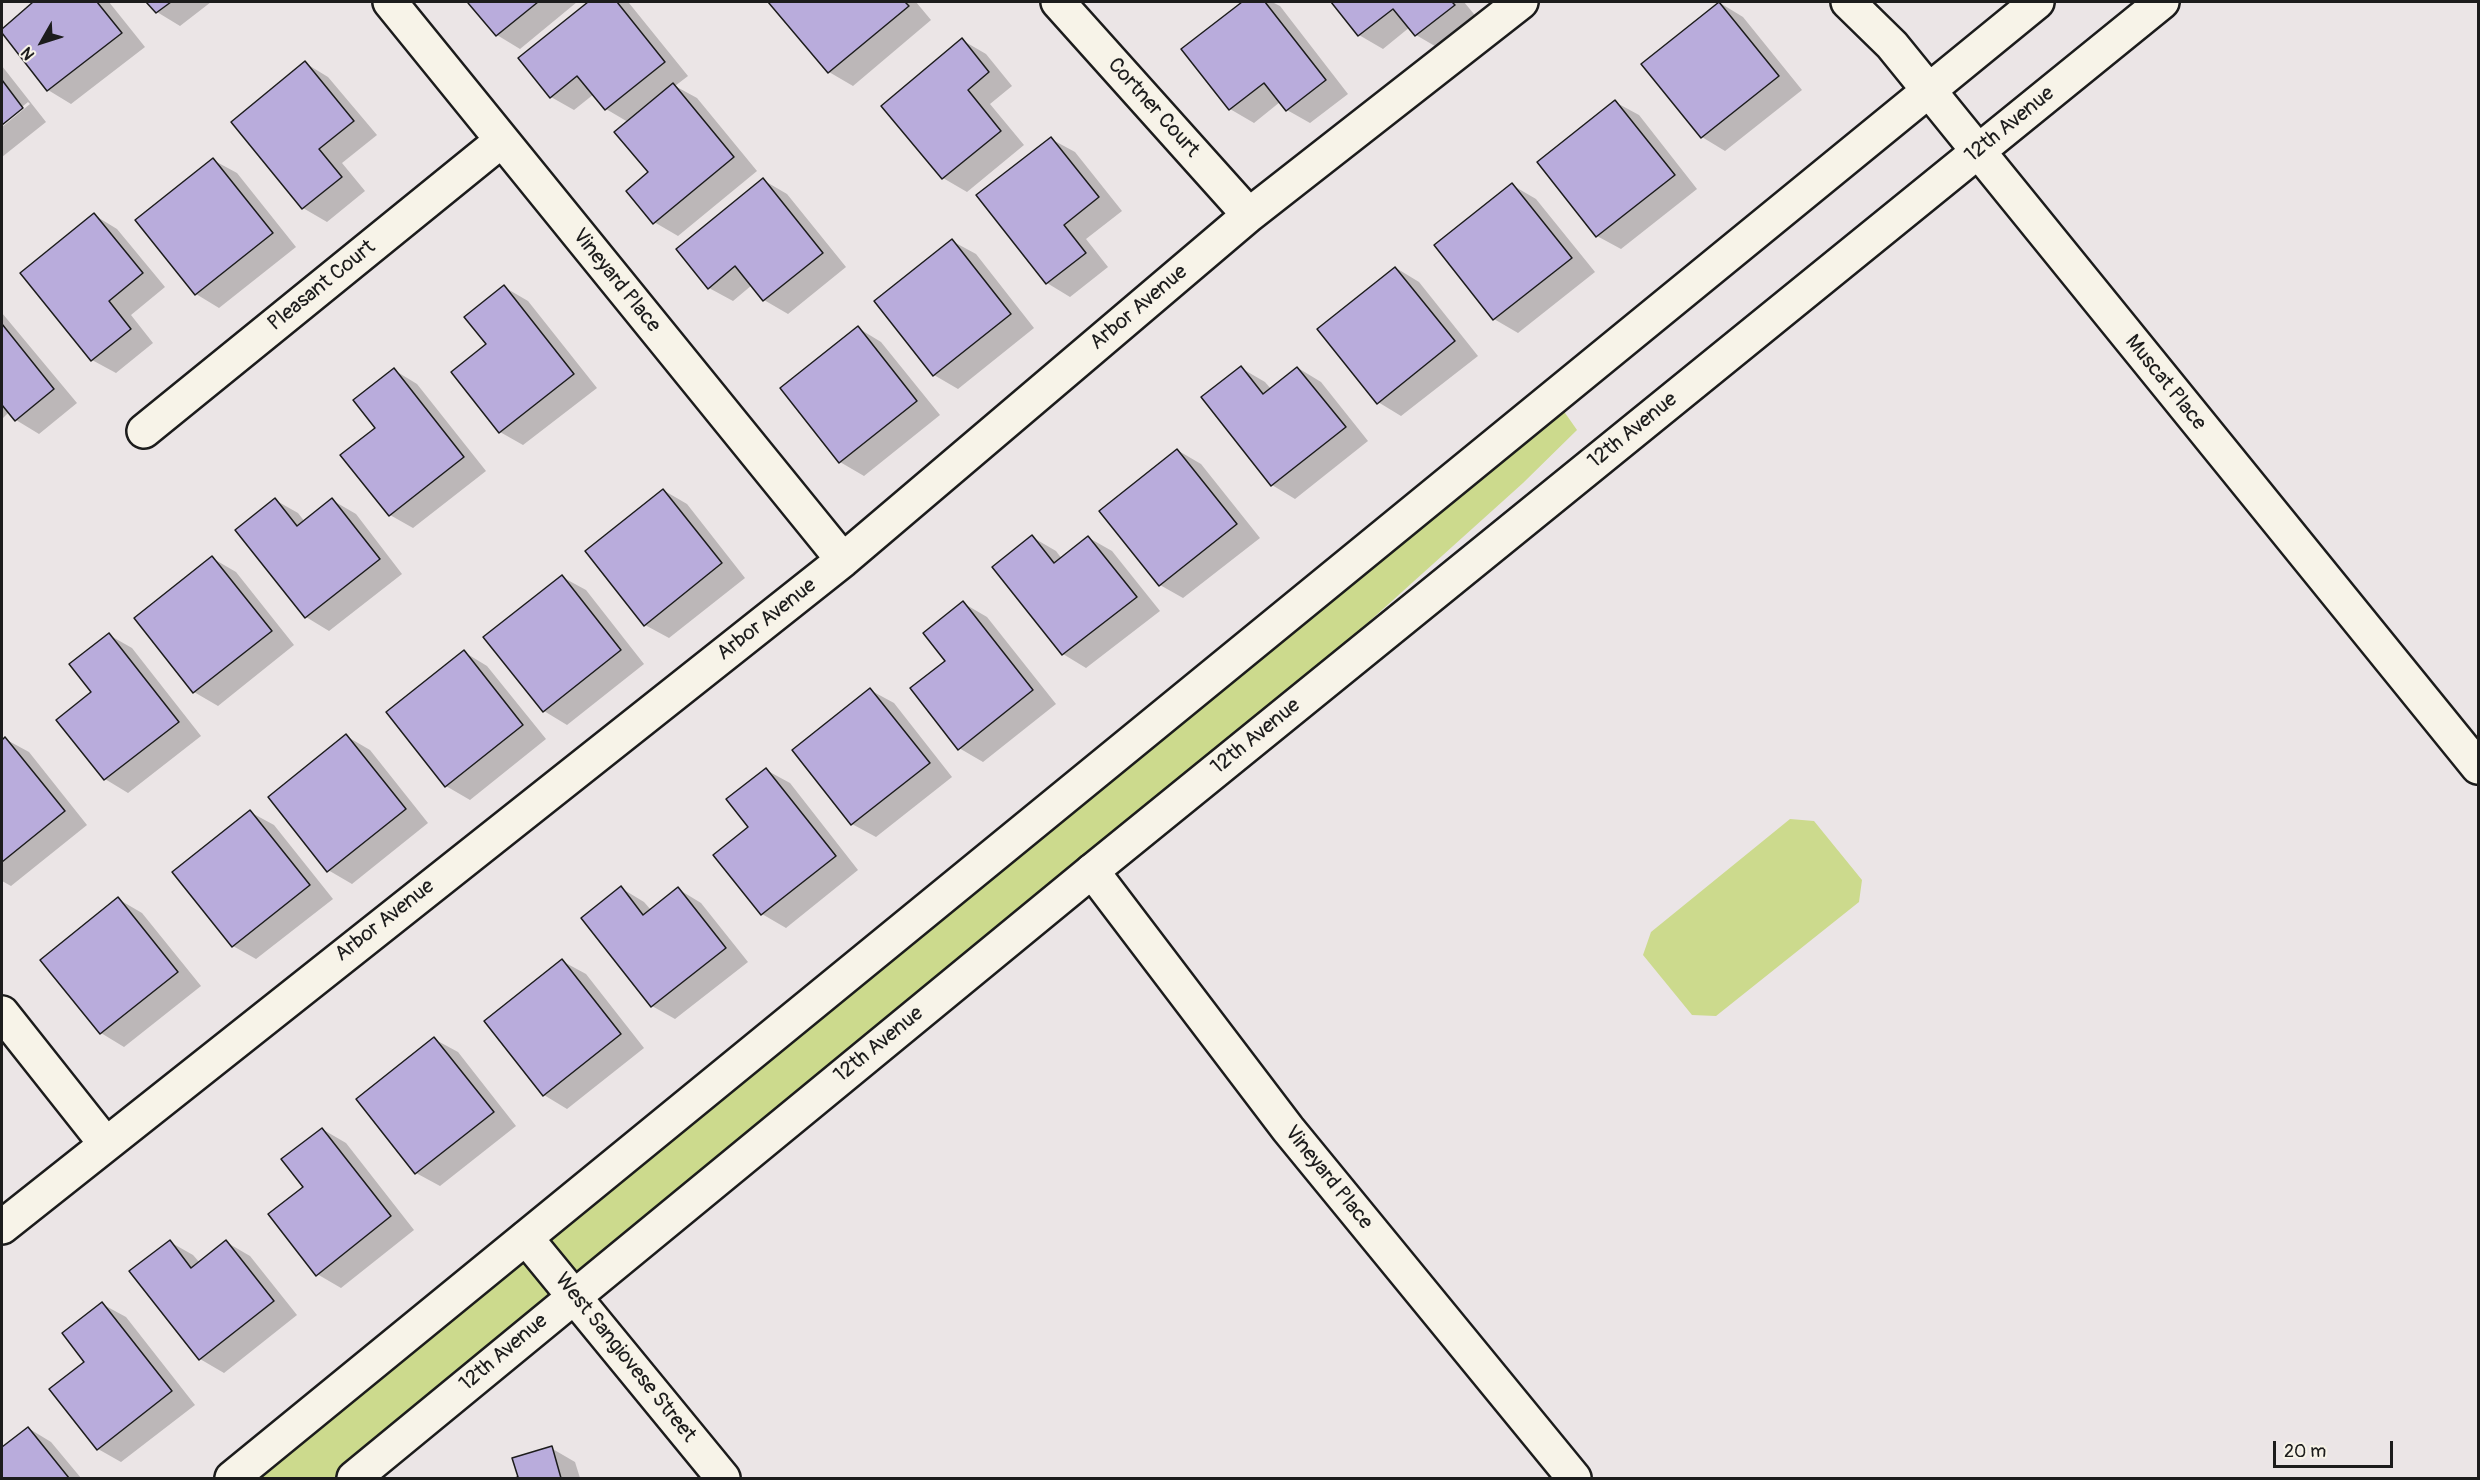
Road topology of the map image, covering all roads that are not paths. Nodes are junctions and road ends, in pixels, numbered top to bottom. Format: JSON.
{"nodes":[{"id":1,"x":390,"y":2,"type":"edge"},
{"id":2,"x":1058,"y":2,"type":"edge"},
{"id":3,"x":1521,"y":2,"type":"edge"},
{"id":4,"x":1848,"y":2,"type":"edge"},
{"id":5,"x":2037,"y":2,"type":"edge"},
{"id":6,"x":2162,"y":2,"type":"edge"},
{"id":7,"x":1929,"y":90,"type":"junction"},
{"id":8,"x":501,"y":141,"type":"junction"},
{"id":9,"x":1978,"y":151,"type":"junction"},
{"id":10,"x":1248,"y":214,"type":"junction"},
{"id":11,"x":144,"y":431,"type":"dead end"},
{"id":12,"x":843,"y":560,"type":"junction"},
{"id":13,"x":2478,"y":767,"type":"edge"},
{"id":14,"x":1092,"y":871,"type":"junction"},
{"id":15,"x":2,"y":1013,"type":"edge"},
{"id":16,"x":105,"y":1143,"type":"junction"},
{"id":17,"x":2,"y":1227,"type":"edge"},
{"id":18,"x":526,"y":1238,"type":"junction"},
{"id":19,"x":573,"y":1295,"type":"junction"},
{"id":20,"x":232,"y":1479,"type":"edge"},
{"id":21,"x":354,"y":1479,"type":"edge"},
{"id":22,"x":723,"y":1479,"type":"edge"},
{"id":23,"x":1574,"y":1479,"type":"edge"}],
"edges":[{"from":1,"to":8,"type":"street","name":"Vineyard Place"},
{"from":2,"to":10,"type":"street","name":"Cortner Court"},
{"from":3,"to":10,"type":"street","name":"Arbor Avenue"},
{"from":4,"to":7,"type":"street","name":"Muscat Place"},
{"from":5,"to":7,"type":"street"},
{"from":6,"to":9,"type":"street","name":"12th Avenue"},
{"from":7,"to":9,"type":"street","name":"Muscat Place"},
{"from":7,"to":18,"type":"street"},
{"from":8,"to":11,"type":"street","name":"Pleasant Court"},
{"from":8,"to":12,"type":"street","name":"Vineyard Place"},
{"from":9,"to":13,"type":"street","name":"Muscat Place"},
{"from":9,"to":14,"type":"street","name":"12th Avenue"},
{"from":10,"to":12,"type":"street","name":"Arbor Avenue"},
{"from":12,"to":16,"type":"street","name":"Arbor Avenue"},
{"from":14,"to":19,"type":"street","name":"12th Avenue"},
{"from":14,"to":23,"type":"street","name":"Vineyard Place"},
{"from":15,"to":16,"type":"street"},
{"from":16,"to":17,"type":"street","name":"Arbor Avenue"},
{"from":18,"to":19,"type":"street","name":"West Sangiovese Street"},
{"from":18,"to":20,"type":"street"},
{"from":19,"to":21,"type":"street","name":"12th Avenue"},
{"from":19,"to":22,"type":"street","name":"West Sangiovese Street"}]}
